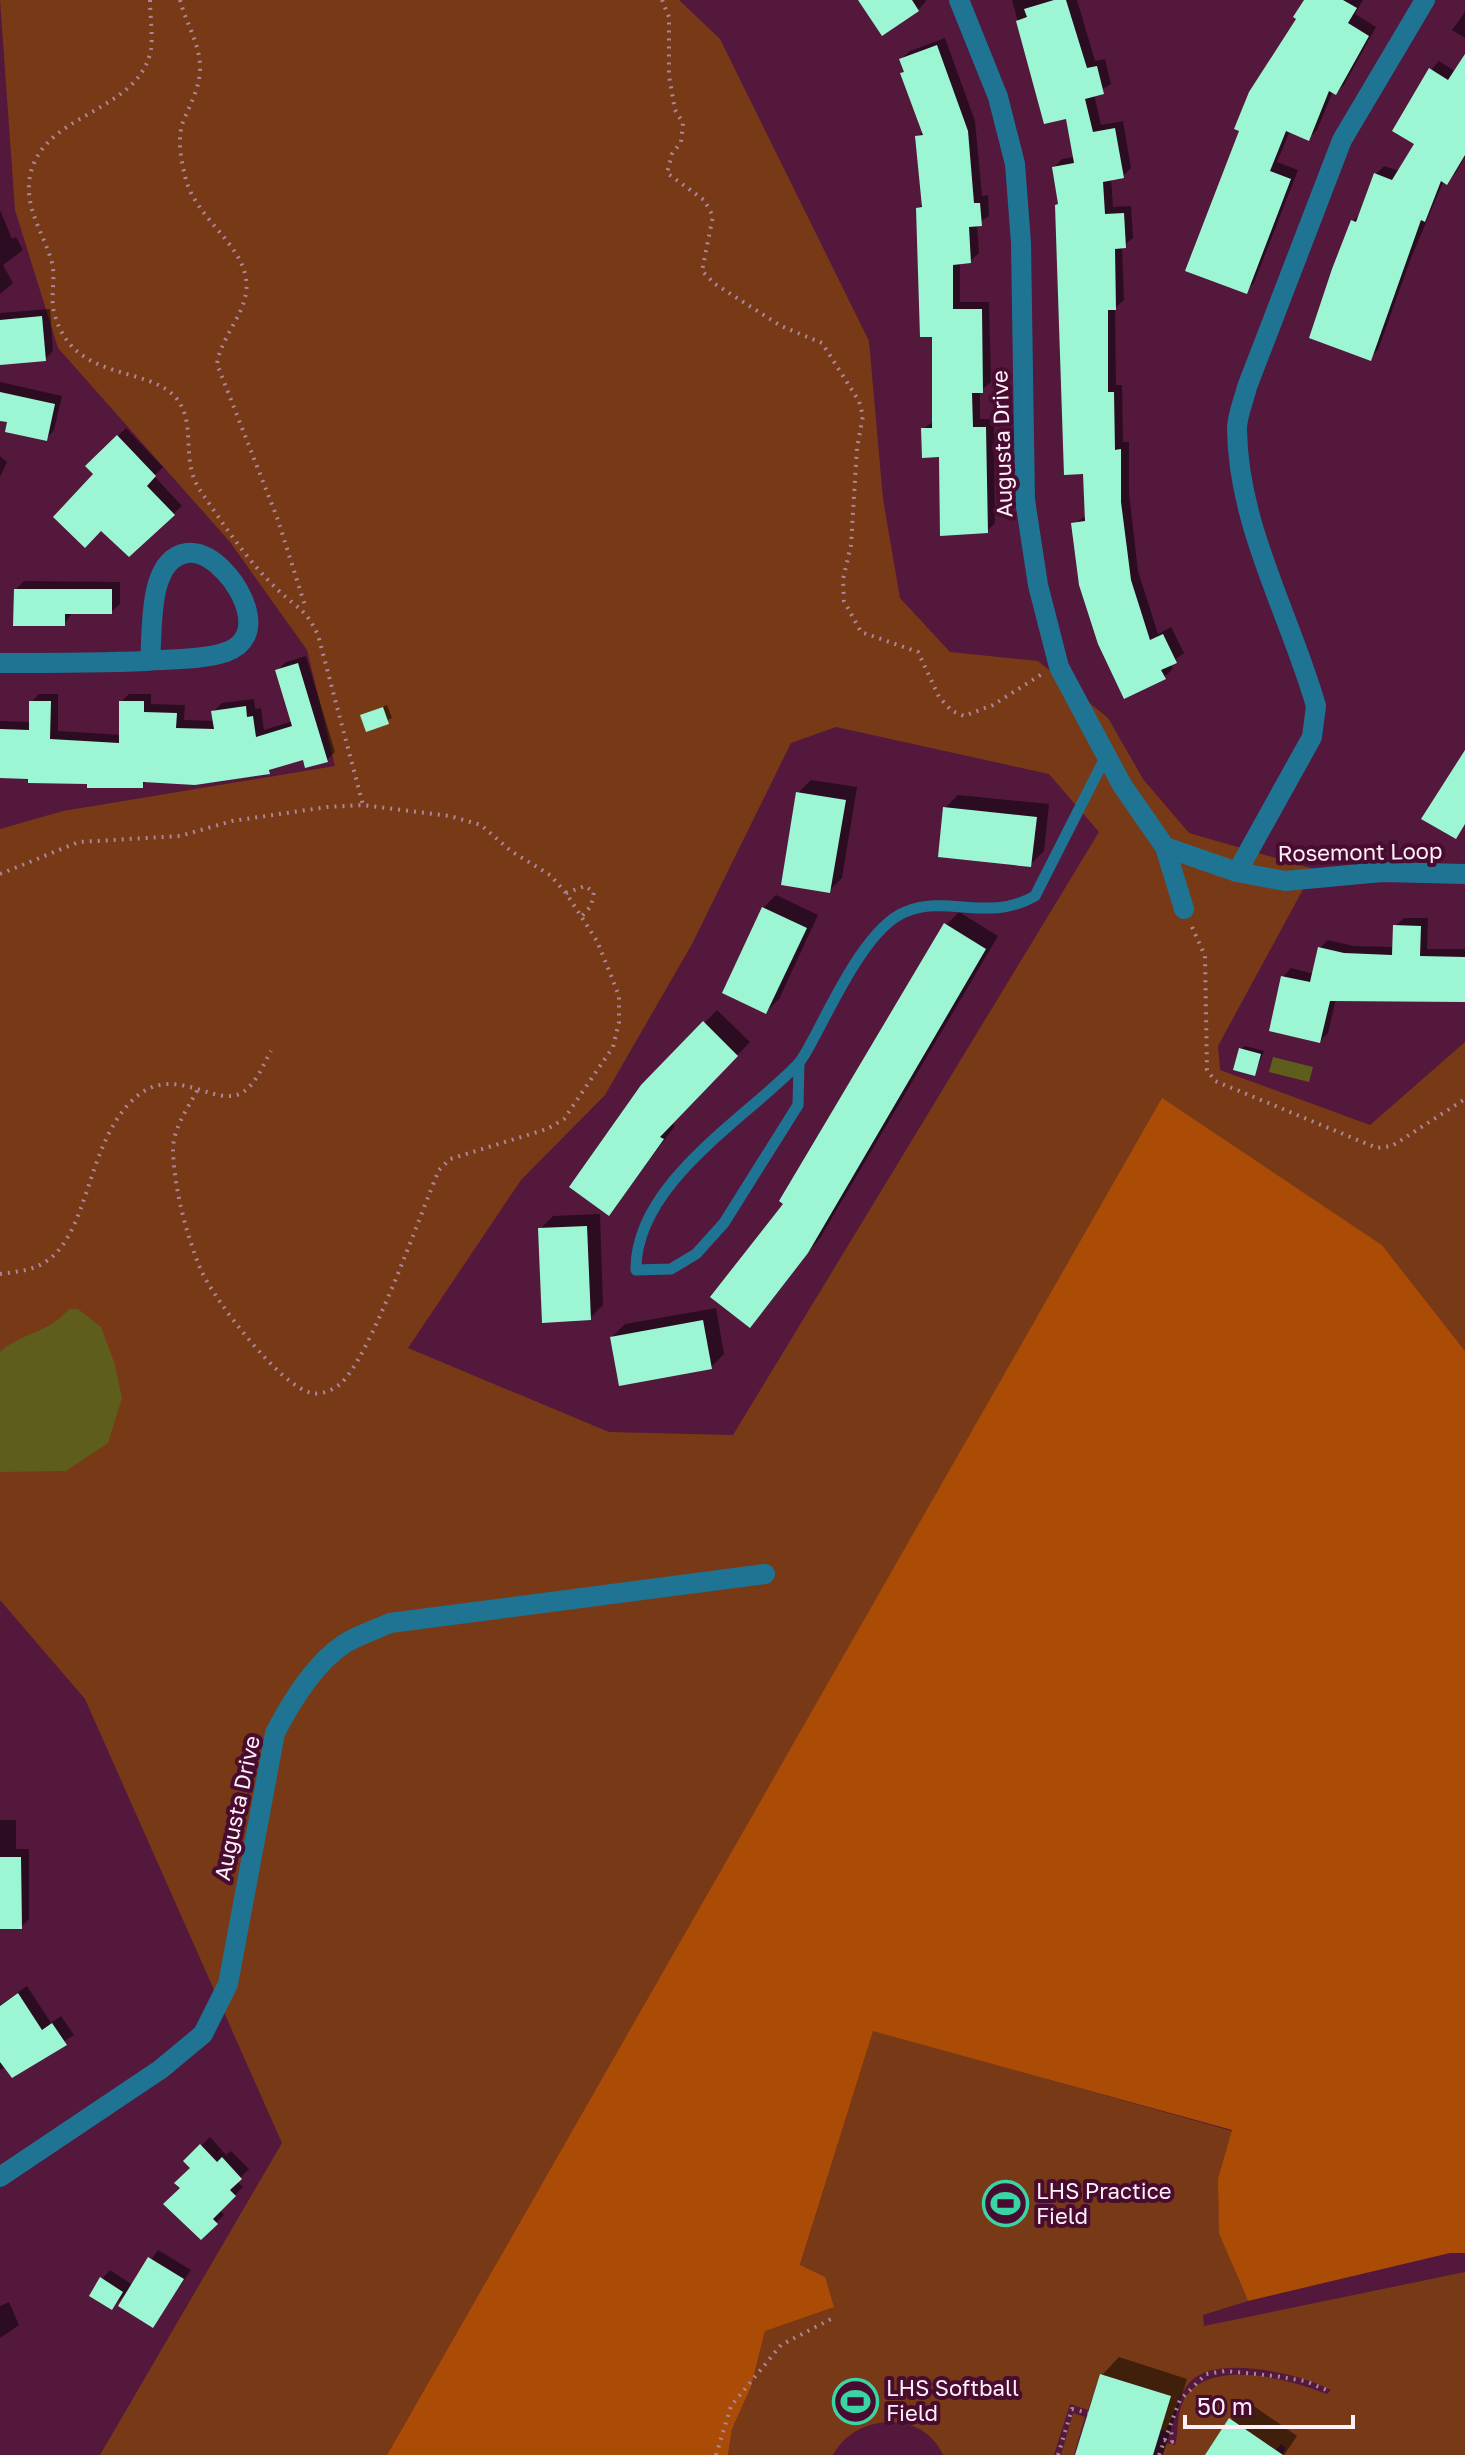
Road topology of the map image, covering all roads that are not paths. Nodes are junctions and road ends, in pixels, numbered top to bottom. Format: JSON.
{"nodes":[{"id":1,"x":959,"y":0,"type":"edge"},
{"id":2,"x":1425,"y":0,"type":"edge"},
{"id":3,"x":150,"y":660,"type":"junction"},
{"id":4,"x":0,"y":663,"type":"edge"},
{"id":5,"x":1107,"y":755,"type":"junction"},
{"id":6,"x":1165,"y":847,"type":"junction"},
{"id":7,"x":1237,"y":872,"type":"junction"},
{"id":8,"x":1465,"y":874,"type":"edge"},
{"id":9,"x":1184,"y":909,"type":"road end"},
{"id":10,"x":799,"y":1063,"type":"junction"},
{"id":11,"x":765,"y":1574,"type":"dead end"},
{"id":12,"x":0,"y":2177,"type":"edge"}],
"edges":[{"from":1,"to":5,"type":"street","name":"Augusta Drive"},
{"from":2,"to":7,"type":"street"},
{"from":3,"to":3,"type":"street"},
{"from":3,"to":4,"type":"street"},
{"from":5,"to":6,"type":"street","name":"Augusta Drive"},
{"from":5,"to":10,"type":"lane"},
{"from":6,"to":7,"type":"street","name":"Rosemont Loop"},
{"from":6,"to":9,"type":"street","name":"Augusta Drive"},
{"from":7,"to":8,"type":"street","name":"Rosemont Loop"},
{"from":10,"to":10,"type":"lane"},
{"from":11,"to":12,"type":"street","name":"Augusta Drive"}]}
